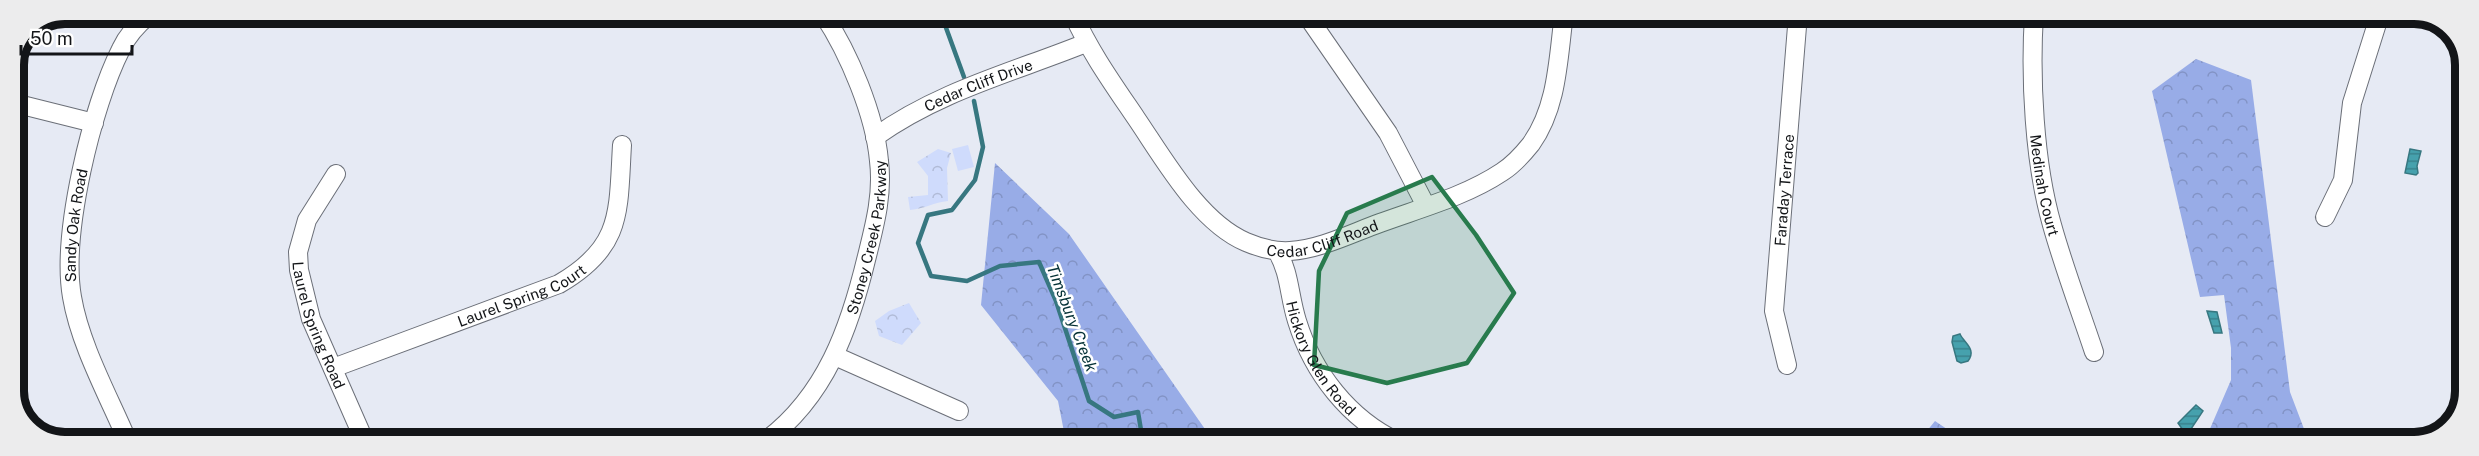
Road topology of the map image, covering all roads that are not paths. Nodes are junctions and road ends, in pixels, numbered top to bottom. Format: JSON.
{"nodes":[{"id":1,"x":141,"y":24,"type":"edge"},
{"id":2,"x":828,"y":24,"type":"edge"},
{"id":3,"x":1077,"y":24,"type":"edge"},
{"id":4,"x":1313,"y":24,"type":"edge"},
{"id":5,"x":1563,"y":24,"type":"edge"},
{"id":6,"x":1797,"y":24,"type":"edge"},
{"id":7,"x":2034,"y":24,"type":"edge"},
{"id":8,"x":2377,"y":24,"type":"edge"},
{"id":9,"x":1086,"y":43,"type":"junction"},
{"id":10,"x":24,"y":106,"type":"edge"},
{"id":11,"x":94,"y":123,"type":"junction"},
{"id":12,"x":875,"y":136,"type":"junction"},
{"id":13,"x":622,"y":145,"type":"dead end"},
{"id":14,"x":336,"y":174,"type":"dead end"},
{"id":15,"x":1426,"y":206,"type":"junction"},
{"id":16,"x":2325,"y":217,"type":"dead end"},
{"id":17,"x":1277,"y":251,"type":"junction"},
{"id":18,"x":2094,"y":352,"type":"dead end"},
{"id":19,"x":835,"y":356,"type":"junction"},
{"id":20,"x":1787,"y":365,"type":"dead end"},
{"id":21,"x":333,"y":368,"type":"junction"},
{"id":22,"x":959,"y":411,"type":"dead end"},
{"id":23,"x":124,"y":432,"type":"edge"},
{"id":24,"x":360,"y":432,"type":"edge"},
{"id":25,"x":775,"y":432,"type":"edge"},
{"id":26,"x":1380,"y":432,"type":"edge"}],
"edges":[{"from":1,"to":11,"type":"street","name":"Sandy Oak Road"},
{"from":2,"to":12,"type":"street","name":"Stoney Creek Parkway"},
{"from":3,"to":9,"type":"street","name":"Cedar Cliff Road"},
{"from":4,"to":15,"type":"street"},
{"from":5,"to":15,"type":"street","name":"Cedar Cliff Road"},
{"from":6,"to":20,"type":"street","name":"Faraday Terrace"},
{"from":7,"to":18,"type":"street","name":"Medinah Court"},
{"from":8,"to":16,"type":"street"},
{"from":9,"to":12,"type":"street","name":"Cedar Cliff Drive"},
{"from":9,"to":17,"type":"street","name":"Cedar Cliff Road"},
{"from":10,"to":11,"type":"street"},
{"from":11,"to":23,"type":"street","name":"Sandy Oak Road"},
{"from":12,"to":19,"type":"street","name":"Stoney Creek Parkway"},
{"from":13,"to":21,"type":"street","name":"Laurel Spring Court"},
{"from":14,"to":21,"type":"street","name":"Laurel Spring Road"},
{"from":15,"to":17,"type":"street","name":"Cedar Cliff Road"},
{"from":17,"to":26,"type":"street","name":"Hickory Glen Road"},
{"from":19,"to":22,"type":"street"},
{"from":19,"to":25,"type":"street","name":"Stoney Creek Parkway"},
{"from":21,"to":24,"type":"street","name":"Laurel Spring Road"}]}
